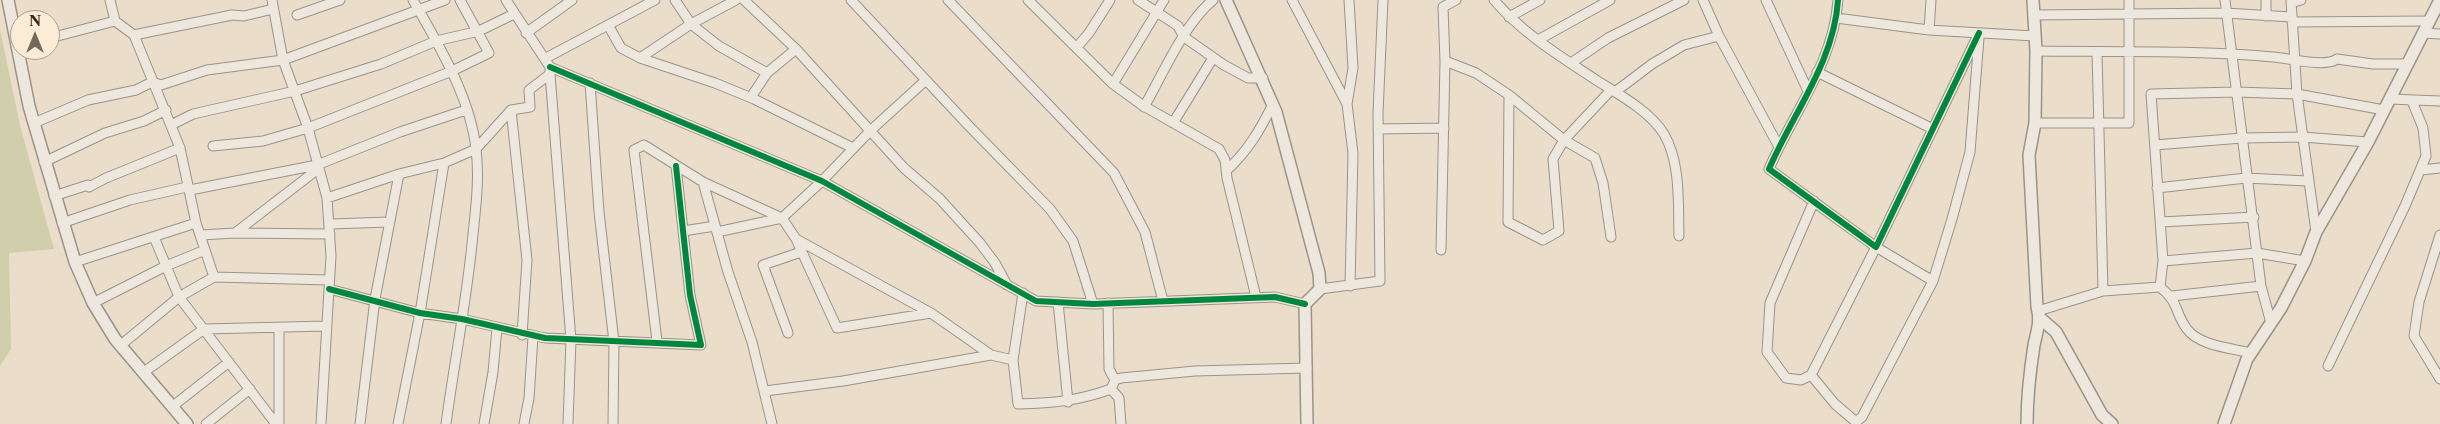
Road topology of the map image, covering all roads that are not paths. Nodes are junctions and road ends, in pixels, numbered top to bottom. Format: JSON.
{"nodes":[{"id":1,"x":110,"y":0,"type":"edge"},
{"id":2,"x":340,"y":0,"type":"edge"},
{"id":3,"x":413,"y":0,"type":"edge"},
{"id":4,"x":445,"y":0,"type":"edge"},
{"id":5,"x":460,"y":0,"type":"edge"},
{"id":6,"x":506,"y":0,"type":"edge"},
{"id":7,"x":572,"y":0,"type":"edge"},
{"id":8,"x":655,"y":0,"type":"edge"},
{"id":9,"x":675,"y":0,"type":"edge"},
{"id":10,"x":736,"y":0,"type":"edge"},
{"id":11,"x":744,"y":0,"type":"edge"},
{"id":12,"x":851,"y":0,"type":"edge"},
{"id":13,"x":948,"y":0,"type":"edge"},
{"id":14,"x":1028,"y":0,"type":"edge"},
{"id":15,"x":1110,"y":0,"type":"edge"},
{"id":16,"x":1138,"y":0,"type":"edge"},
{"id":17,"x":1164,"y":0,"type":"edge"},
{"id":18,"x":1213,"y":0,"type":"edge"},
{"id":19,"x":1226,"y":0,"type":"edge"},
{"id":20,"x":1292,"y":0,"type":"edge"},
{"id":21,"x":1349,"y":0,"type":"edge"},
{"id":22,"x":1384,"y":0,"type":"edge"},
{"id":23,"x":1456,"y":0,"type":"edge"},
{"id":24,"x":1494,"y":0,"type":"edge"},
{"id":25,"x":1540,"y":0,"type":"edge"},
{"id":26,"x":1610,"y":0,"type":"edge"},
{"id":27,"x":1684,"y":0,"type":"edge"},
{"id":28,"x":1703,"y":0,"type":"edge"},
{"id":29,"x":1766,"y":0,"type":"edge"},
{"id":30,"x":1838,"y":0,"type":"edge"},
{"id":31,"x":1931,"y":0,"type":"edge"},
{"id":32,"x":2033,"y":0,"type":"edge"},
{"id":33,"x":2129,"y":0,"type":"edge"},
{"id":34,"x":2225,"y":0,"type":"edge"},
{"id":35,"x":2266,"y":0,"type":"edge"},
{"id":36,"x":2301,"y":0,"type":"edge"},
{"id":37,"x":2440,"y":0,"type":"edge"},
{"id":38,"x":2291,"y":2,"type":"edge"},
{"id":39,"x":273,"y":4,"type":"edge"},
{"id":40,"x":419,"y":10,"type":"junction"},
{"id":41,"x":1156,"y":12,"type":"junction"},
{"id":42,"x":2226,"y":13,"type":"junction"},
{"id":43,"x":514,"y":14,"type":"junction"},
{"id":44,"x":2033,"y":14,"type":"junction"},
{"id":45,"x":2129,"y":14,"type":"junction"},
{"id":46,"x":298,"y":15,"type":"dead end"},
{"id":47,"x":2266,"y":16,"type":"junction"},
{"id":48,"x":1509,"y":17,"type":"junction"},
{"id":49,"x":1836,"y":18,"type":"junction"},
{"id":50,"x":2292,"y":19,"type":"junction"},
{"id":51,"x":115,"y":21,"type":"junction"},
{"id":52,"x":2429,"y":21,"type":"junction"},
{"id":53,"x":608,"y":24,"type":"junction"},
{"id":54,"x":692,"y":24,"type":"junction"},
{"id":55,"x":1929,"y":30,"type":"junction"},
{"id":56,"x":479,"y":31,"type":"junction"},
{"id":57,"x":526,"y":33,"type":"junction"},
{"id":58,"x":1979,"y":33,"type":"junction"},
{"id":59,"x":2423,"y":34,"type":"junction"},
{"id":60,"x":2440,"y":34,"type":"edge"},
{"id":61,"x":60,"y":35,"type":"edge"},
{"id":62,"x":134,"y":35,"type":"junction"},
{"id":63,"x":1719,"y":36,"type":"junction"},
{"id":64,"x":2035,"y":36,"type":"junction"},
{"id":65,"x":1184,"y":37,"type":"junction"},
{"id":66,"x":1538,"y":40,"type":"junction"},
{"id":67,"x":436,"y":41,"type":"junction"},
{"id":68,"x":1077,"y":47,"type":"junction"},
{"id":69,"x":796,"y":49,"type":"junction"},
{"id":70,"x":2036,"y":51,"type":"junction"},
{"id":71,"x":2097,"y":52,"type":"junction"},
{"id":72,"x":2129,"y":52,"type":"junction"},
{"id":73,"x":2231,"y":53,"type":"junction"},
{"id":74,"x":640,"y":58,"type":"junction"},
{"id":75,"x":1213,"y":58,"type":"junction"},
{"id":76,"x":2295,"y":59,"type":"junction"},
{"id":77,"x":22,"y":60,"type":"edge"},
{"id":78,"x":283,"y":60,"type":"junction"},
{"id":79,"x":1445,"y":61,"type":"junction"},
{"id":80,"x":1571,"y":63,"type":"junction"},
{"id":81,"x":2407,"y":64,"type":"junction"},
{"id":82,"x":549,"y":66,"type":"junction"},
{"id":83,"x":452,"y":71,"type":"junction"},
{"id":84,"x":1817,"y":72,"type":"junction"},
{"id":85,"x":767,"y":73,"type":"junction"},
{"id":86,"x":1262,"y":78,"type":"junction"},
{"id":87,"x":926,"y":80,"type":"junction"},
{"id":88,"x":152,"y":82,"type":"junction"},
{"id":89,"x":590,"y":83,"type":"junction"},
{"id":90,"x":1113,"y":84,"type":"junction"},
{"id":91,"x":1613,"y":91,"type":"junction"},
{"id":92,"x":1808,"y":91,"type":"junction"},
{"id":93,"x":295,"y":92,"type":"junction"},
{"id":94,"x":2236,"y":92,"type":"junction"},
{"id":95,"x":2297,"y":94,"type":"junction"},
{"id":96,"x":1509,"y":95,"type":"junction"},
{"id":97,"x":751,"y":98,"type":"junction"},
{"id":98,"x":2412,"y":101,"type":"junction"},
{"id":99,"x":2440,"y":101,"type":"edge"},
{"id":100,"x":1273,"y":104,"type":"junction"},
{"id":101,"x":1346,"y":104,"type":"junction"},
{"id":102,"x":2387,"y":104,"type":"junction"},
{"id":103,"x":1144,"y":107,"type":"junction"},
{"id":104,"x":166,"y":110,"type":"junction"},
{"id":105,"x":466,"y":110,"type":"junction"},
{"id":106,"x":511,"y":110,"type":"junction"},
{"id":107,"x":34,"y":123,"type":"junction"},
{"id":108,"x":1173,"y":123,"type":"junction"},
{"id":109,"x":2035,"y":123,"type":"junction"},
{"id":110,"x":170,"y":125,"type":"junction"},
{"id":111,"x":2100,"y":125,"type":"junction"},
{"id":112,"x":308,"y":128,"type":"junction"},
{"id":113,"x":1444,"y":128,"type":"junction"},
{"id":114,"x":1933,"y":129,"type":"junction"},
{"id":115,"x":1378,"y":130,"type":"junction"},
{"id":116,"x":870,"y":131,"type":"junction"},
{"id":117,"x":2302,"y":137,"type":"junction"},
{"id":118,"x":2242,"y":138,"type":"junction"},
{"id":119,"x":1564,"y":140,"type":"junction"},
{"id":120,"x":2368,"y":142,"type":"junction"},
{"id":121,"x":2155,"y":145,"type":"junction"},
{"id":122,"x":212,"y":146,"type":"dead end"},
{"id":123,"x":1778,"y":147,"type":"junction"},
{"id":124,"x":180,"y":148,"type":"junction"},
{"id":125,"x":854,"y":148,"type":"junction"},
{"id":126,"x":476,"y":149,"type":"junction"},
{"id":127,"x":44,"y":162,"type":"junction"},
{"id":128,"x":444,"y":164,"type":"junction"},
{"id":129,"x":676,"y":166,"type":"junction"},
{"id":130,"x":317,"y":167,"type":"junction"},
{"id":131,"x":2440,"y":168,"type":"edge"},
{"id":132,"x":1226,"y":170,"type":"junction"},
{"id":133,"x":2421,"y":170,"type":"junction"},
{"id":134,"x":399,"y":174,"type":"junction"},
{"id":135,"x":2246,"y":178,"type":"junction"},
{"id":136,"x":822,"y":181,"type":"junction"},
{"id":137,"x":2308,"y":181,"type":"junction"},
{"id":138,"x":703,"y":182,"type":"junction"},
{"id":139,"x":189,"y":188,"type":"junction"},
{"id":140,"x":2157,"y":188,"type":"junction"},
{"id":141,"x":54,"y":196,"type":"junction"},
{"id":142,"x":327,"y":198,"type":"junction"},
{"id":143,"x":1814,"y":201,"type":"junction"},
{"id":144,"x":2254,"y":217,"type":"junction"},
{"id":145,"x":782,"y":218,"type":"junction"},
{"id":146,"x":390,"y":222,"type":"junction"},
{"id":147,"x":2161,"y":222,"type":"junction"},
{"id":148,"x":62,"y":223,"type":"junction"},
{"id":149,"x":196,"y":223,"type":"junction"},
{"id":150,"x":330,"y":224,"type":"junction"},
{"id":151,"x":716,"y":229,"type":"junction"},
{"id":152,"x":683,"y":231,"type":"junction"},
{"id":153,"x":2316,"y":232,"type":"junction"},
{"id":154,"x":235,"y":233,"type":"junction"},
{"id":155,"x":330,"y":234,"type":"junction"},
{"id":156,"x":201,"y":235,"type":"junction"},
{"id":157,"x":2440,"y":235,"type":"edge"},
{"id":158,"x":1679,"y":236,"type":"dead end"},
{"id":159,"x":154,"y":237,"type":"junction"},
{"id":160,"x":1610,"y":237,"type":"dead end"},
{"id":161,"x":796,"y":239,"type":"junction"},
{"id":162,"x":1876,"y":247,"type":"junction"},
{"id":163,"x":205,"y":250,"type":"junction"},
{"id":164,"x":1441,"y":250,"type":"dead end"},
{"id":165,"x":801,"y":252,"type":"junction"},
{"id":166,"x":2257,"y":253,"type":"junction"},
{"id":167,"x":2163,"y":261,"type":"junction"},
{"id":168,"x":2305,"y":261,"type":"junction"},
{"id":169,"x":75,"y":262,"type":"junction"},
{"id":170,"x":166,"y":266,"type":"junction"},
{"id":171,"x":214,"y":277,"type":"junction"},
{"id":172,"x":1933,"y":281,"type":"junction"},
{"id":173,"x":329,"y":284,"type":"junction"},
{"id":174,"x":1007,"y":285,"type":"junction"},
{"id":175,"x":1350,"y":286,"type":"junction"},
{"id":176,"x":2261,"y":286,"type":"junction"},
{"id":177,"x":2160,"y":287,"type":"junction"},
{"id":178,"x":1320,"y":289,"type":"junction"},
{"id":179,"x":2103,"y":291,"type":"junction"},
{"id":180,"x":1023,"y":293,"type":"junction"},
{"id":181,"x":2172,"y":296,"type":"junction"},
{"id":182,"x":179,"y":297,"type":"junction"},
{"id":183,"x":1256,"y":297,"type":"junction"},
{"id":184,"x":375,"y":299,"type":"junction"},
{"id":185,"x":1163,"y":301,"type":"junction"},
{"id":186,"x":1058,"y":302,"type":"junction"},
{"id":187,"x":93,"y":303,"type":"junction"},
{"id":188,"x":1108,"y":303,"type":"junction"},
{"id":189,"x":1093,"y":304,"type":"junction"},
{"id":190,"x":1304,"y":304,"type":"junction"},
{"id":191,"x":420,"y":313,"type":"junction"},
{"id":192,"x":931,"y":313,"type":"junction"},
{"id":193,"x":2039,"y":315,"type":"junction"},
{"id":194,"x":462,"y":320,"type":"junction"},
{"id":195,"x":2271,"y":323,"type":"junction"},
{"id":196,"x":326,"y":326,"type":"junction"},
{"id":197,"x":279,"y":328,"type":"junction"},
{"id":198,"x":497,"y":328,"type":"junction"},
{"id":199,"x":204,"y":329,"type":"junction"},
{"id":200,"x":788,"y":333,"type":"dead end"},
{"id":201,"x":522,"y":335,"type":"junction"},
{"id":202,"x":534,"y":337,"type":"junction"},
{"id":203,"x":571,"y":340,"type":"junction"},
{"id":204,"x":657,"y":341,"type":"junction"},
{"id":205,"x":614,"y":342,"type":"junction"},
{"id":206,"x":121,"y":346,"type":"junction"},
{"id":207,"x":2251,"y":353,"type":"junction"},
{"id":208,"x":991,"y":354,"type":"junction"},
{"id":209,"x":1013,"y":360,"type":"junction"},
{"id":210,"x":229,"y":362,"type":"junction"},
{"id":211,"x":2328,"y":366,"type":"dead end"},
{"id":212,"x":1307,"y":368,"type":"junction"},
{"id":213,"x":144,"y":372,"type":"junction"},
{"id":214,"x":1811,"y":375,"type":"junction"},
{"id":215,"x":2440,"y":379,"type":"edge"},
{"id":216,"x":1113,"y":384,"type":"junction"},
{"id":217,"x":250,"y":389,"type":"junction"},
{"id":218,"x":765,"y":391,"type":"junction"},
{"id":219,"x":1068,"y":402,"type":"junction"},
{"id":220,"x":173,"y":406,"type":"junction"},
{"id":221,"x":187,"y":424,"type":"edge"},
{"id":222,"x":206,"y":424,"type":"edge"},
{"id":223,"x":278,"y":424,"type":"edge"},
{"id":224,"x":321,"y":424,"type":"edge"},
{"id":225,"x":360,"y":424,"type":"edge"},
{"id":226,"x":398,"y":424,"type":"edge"},
{"id":227,"x":446,"y":424,"type":"edge"},
{"id":228,"x":484,"y":424,"type":"edge"},
{"id":229,"x":524,"y":424,"type":"edge"},
{"id":230,"x":568,"y":424,"type":"edge"},
{"id":231,"x":612,"y":424,"type":"edge"},
{"id":232,"x":772,"y":424,"type":"edge"},
{"id":233,"x":1121,"y":424,"type":"edge"},
{"id":234,"x":1307,"y":424,"type":"edge"},
{"id":235,"x":2027,"y":424,"type":"edge"},
{"id":236,"x":2112,"y":424,"type":"edge"},
{"id":237,"x":2224,"y":424,"type":"edge"}],
"edges":[{"from":1,"to":51,"type":"street"},
{"from":2,"to":46,"type":"street"},
{"from":3,"to":40,"type":"street"},
{"from":4,"to":40,"type":"street"},
{"from":5,"to":56,"type":"street"},
{"from":6,"to":43,"type":"street"},
{"from":7,"to":57,"type":"street"},
{"from":8,"to":53,"type":"street"},
{"from":9,"to":54,"type":"street"},
{"from":10,"to":54,"type":"street"},
{"from":11,"to":69,"type":"street"},
{"from":12,"to":87,"type":"street"},
{"from":13,"to":185,"type":"street"},
{"from":14,"to":68,"type":"street"},
{"from":15,"to":68,"type":"street"},
{"from":16,"to":41,"type":"street"},
{"from":17,"to":41,"type":"street"},
{"from":18,"to":65,"type":"street"},
{"from":19,"to":86,"type":"street"},
{"from":20,"to":101,"type":"street"},
{"from":21,"to":101,"type":"street"},
{"from":22,"to":115,"type":"street"},
{"from":23,"to":79,"type":"street"},
{"from":24,"to":48,"type":"street"},
{"from":25,"to":48,"type":"street"},
{"from":26,"to":66,"type":"street"},
{"from":27,"to":80,"type":"street"},
{"from":28,"to":63,"type":"street"},
{"from":29,"to":92,"type":"street"},
{"from":30,"to":49,"type":"street"},
{"from":31,"to":55,"type":"street"},
{"from":32,"to":44,"type":"street"},
{"from":33,"to":45,"type":"street"},
{"from":34,"to":42,"type":"street"},
{"from":35,"to":47,"type":"street"},
{"from":36,"to":38,"type":"street"},
{"from":37,"to":52,"type":"street"},
{"from":38,"to":50,"type":"street"},
{"from":39,"to":62,"type":"street"},
{"from":39,"to":78,"type":"street"},
{"from":40,"to":67,"type":"street"},
{"from":40,"to":78,"type":"street"},
{"from":41,"to":65,"type":"street"},
{"from":41,"to":90,"type":"street"},
{"from":42,"to":45,"type":"street"},
{"from":42,"to":47,"type":"street"},
{"from":42,"to":73,"type":"street"},
{"from":43,"to":56,"type":"street"},
{"from":43,"to":57,"type":"street"},
{"from":44,"to":45,"type":"street"},
{"from":44,"to":64,"type":"street"},
{"from":45,"to":72,"type":"street"},
{"from":47,"to":50,"type":"street"},
{"from":48,"to":66,"type":"street"},
{"from":49,"to":55,"type":"street"},
{"from":49,"to":84,"type":"street"},
{"from":50,"to":52,"type":"street"},
{"from":50,"to":76,"type":"street"},
{"from":51,"to":61,"type":"street"},
{"from":51,"to":62,"type":"street"},
{"from":52,"to":59,"type":"street"},
{"from":53,"to":74,"type":"street"},
{"from":53,"to":82,"type":"street"},
{"from":54,"to":74,"type":"street"},
{"from":54,"to":85,"type":"street"},
{"from":55,"to":58,"type":"street"},
{"from":56,"to":67,"type":"street"},
{"from":56,"to":83,"type":"street"},
{"from":57,"to":82,"type":"street"},
{"from":58,"to":64,"type":"street"},
{"from":58,"to":114,"type":"street"},
{"from":58,"to":172,"type":"street"},
{"from":59,"to":60,"type":"street"},
{"from":59,"to":81,"type":"street"},
{"from":62,"to":88,"type":"street"},
{"from":63,"to":91,"type":"street"},
{"from":63,"to":123,"type":"street"},
{"from":64,"to":70,"type":"street"},
{"from":65,"to":75,"type":"street"},
{"from":65,"to":103,"type":"street"},
{"from":66,"to":80,"type":"street"},
{"from":67,"to":83,"type":"street"},
{"from":67,"to":93,"type":"street"},
{"from":68,"to":90,"type":"street"},
{"from":69,"to":85,"type":"street"},
{"from":69,"to":116,"type":"street"},
{"from":70,"to":71,"type":"street"},
{"from":70,"to":109,"type":"street"},
{"from":71,"to":72,"type":"street"},
{"from":71,"to":111,"type":"street"},
{"from":72,"to":73,"type":"street"},
{"from":72,"to":111,"type":"street"},
{"from":73,"to":76,"type":"street"},
{"from":73,"to":94,"type":"street"},
{"from":74,"to":97,"type":"street"},
{"from":75,"to":86,"type":"street"},
{"from":75,"to":108,"type":"street"},
{"from":76,"to":81,"type":"street"},
{"from":76,"to":95,"type":"street"},
{"from":77,"to":107,"type":"street"},
{"from":78,"to":88,"type":"street"},
{"from":78,"to":93,"type":"street"},
{"from":79,"to":96,"type":"street"},
{"from":79,"to":113,"type":"street"},
{"from":80,"to":91,"type":"street"},
{"from":81,"to":102,"type":"street"},
{"from":82,"to":89,"type":"street"},
{"from":82,"to":106,"type":"street"},
{"from":82,"to":203,"type":"street"},
{"from":83,"to":105,"type":"street"},
{"from":83,"to":112,"type":"street"},
{"from":84,"to":92,"type":"street"},
{"from":84,"to":114,"type":"street"},
{"from":85,"to":97,"type":"street"},
{"from":86,"to":100,"type":"street"},
{"from":87,"to":116,"type":"street"},
{"from":87,"to":189,"type":"street"},
{"from":88,"to":104,"type":"street"},
{"from":88,"to":107,"type":"street"},
{"from":89,"to":136,"type":"street"},
{"from":89,"to":205,"type":"street"},
{"from":90,"to":103,"type":"street"},
{"from":91,"to":119,"type":"street"},
{"from":91,"to":158,"type":"street"},
{"from":92,"to":123,"type":"street"},
{"from":93,"to":110,"type":"street"},
{"from":93,"to":112,"type":"street"},
{"from":94,"to":95,"type":"street"},
{"from":94,"to":118,"type":"street"},
{"from":94,"to":121,"type":"street"},
{"from":95,"to":102,"type":"street"},
{"from":95,"to":117,"type":"street"},
{"from":96,"to":119,"type":"street"},
{"from":96,"to":119,"type":"street"},
{"from":97,"to":125,"type":"street"},
{"from":98,"to":99,"type":"street"},
{"from":98,"to":102,"type":"street"},
{"from":98,"to":133,"type":"street"},
{"from":100,"to":132,"type":"street"},
{"from":100,"to":178,"type":"street"},
{"from":101,"to":175,"type":"street"},
{"from":102,"to":120,"type":"street"},
{"from":103,"to":108,"type":"street"},
{"from":104,"to":110,"type":"street"},
{"from":104,"to":127,"type":"street"},
{"from":105,"to":126,"type":"street"},
{"from":105,"to":130,"type":"street"},
{"from":106,"to":126,"type":"street"},
{"from":106,"to":201,"type":"street"},
{"from":107,"to":127,"type":"street"},
{"from":108,"to":132,"type":"street"},
{"from":109,"to":111,"type":"street"},
{"from":109,"to":193,"type":"street"},
{"from":110,"to":124,"type":"street"},
{"from":111,"to":179,"type":"street"},
{"from":112,"to":122,"type":"street"},
{"from":112,"to":130,"type":"street"},
{"from":113,"to":115,"type":"street"},
{"from":113,"to":164,"type":"street"},
{"from":114,"to":162,"type":"street"},
{"from":115,"to":175,"type":"street"},
{"from":116,"to":125,"type":"street"},
{"from":116,"to":174,"type":"street"},
{"from":117,"to":118,"type":"street"},
{"from":117,"to":120,"type":"street"},
{"from":117,"to":137,"type":"street"},
{"from":118,"to":121,"type":"street"},
{"from":118,"to":135,"type":"street"},
{"from":119,"to":160,"type":"street"},
{"from":120,"to":153,"type":"street"},
{"from":121,"to":140,"type":"street"},
{"from":123,"to":143,"type":"street"},
{"from":124,"to":139,"type":"street"},
{"from":124,"to":141,"type":"street"},
{"from":125,"to":136,"type":"street"},
{"from":126,"to":128,"type":"street"},
{"from":126,"to":194,"type":"street"},
{"from":127,"to":141,"type":"street"},
{"from":128,"to":134,"type":"street"},
{"from":128,"to":191,"type":"street"},
{"from":129,"to":138,"type":"street"},
{"from":129,"to":152,"type":"street"},
{"from":129,"to":204,"type":"street"},
{"from":130,"to":139,"type":"street"},
{"from":130,"to":142,"type":"street"},
{"from":130,"to":154,"type":"street"},
{"from":131,"to":133,"type":"street"},
{"from":132,"to":183,"type":"street"},
{"from":133,"to":211,"type":"street"},
{"from":134,"to":142,"type":"street"},
{"from":134,"to":146,"type":"street"},
{"from":135,"to":137,"type":"street"},
{"from":135,"to":140,"type":"street"},
{"from":135,"to":144,"type":"street"},
{"from":136,"to":145,"type":"street"},
{"from":136,"to":174,"type":"street"},
{"from":137,"to":153,"type":"street"},
{"from":138,"to":145,"type":"street"},
{"from":138,"to":151,"type":"street"},
{"from":139,"to":148,"type":"street"},
{"from":139,"to":149,"type":"street"},
{"from":140,"to":147,"type":"street"},
{"from":141,"to":148,"type":"street"},
{"from":142,"to":150,"type":"street"},
{"from":143,"to":162,"type":"street"},
{"from":143,"to":214,"type":"street"},
{"from":144,"to":147,"type":"street"},
{"from":144,"to":166,"type":"street"},
{"from":145,"to":151,"type":"street"},
{"from":145,"to":161,"type":"street"},
{"from":146,"to":150,"type":"street"},
{"from":146,"to":184,"type":"street"},
{"from":147,"to":167,"type":"street"},
{"from":148,"to":169,"type":"street"},
{"from":149,"to":156,"type":"street"},
{"from":149,"to":159,"type":"street"},
{"from":150,"to":155,"type":"street"},
{"from":151,"to":152,"type":"street"},
{"from":151,"to":218,"type":"street"},
{"from":152,"to":204,"type":"street"},
{"from":153,"to":168,"type":"street"},
{"from":154,"to":155,"type":"street"},
{"from":154,"to":156,"type":"street"},
{"from":155,"to":173,"type":"street"},
{"from":156,"to":163,"type":"street"},
{"from":157,"to":215,"type":"street"},
{"from":159,"to":169,"type":"street"},
{"from":159,"to":170,"type":"street"},
{"from":161,"to":165,"type":"street"},
{"from":161,"to":192,"type":"street"},
{"from":162,"to":172,"type":"street"},
{"from":162,"to":214,"type":"street"},
{"from":163,"to":170,"type":"street"},
{"from":163,"to":171,"type":"street"},
{"from":165,"to":192,"type":"street"},
{"from":165,"to":200,"type":"street"},
{"from":166,"to":167,"type":"street"},
{"from":166,"to":168,"type":"street"},
{"from":166,"to":176,"type":"street"},
{"from":167,"to":177,"type":"street"},
{"from":168,"to":195,"type":"street"},
{"from":169,"to":187,"type":"street"},
{"from":170,"to":182,"type":"street"},
{"from":170,"to":187,"type":"street"},
{"from":171,"to":173,"type":"street"},
{"from":171,"to":182,"type":"street"},
{"from":172,"to":214,"type":"street"},
{"from":173,"to":184,"type":"street"},
{"from":173,"to":196,"type":"street"},
{"from":174,"to":180,"type":"street"},
{"from":175,"to":178,"type":"street"},
{"from":176,"to":181,"type":"street"},
{"from":176,"to":195,"type":"street"},
{"from":177,"to":179,"type":"street"},
{"from":177,"to":181,"type":"street"},
{"from":178,"to":190,"type":"street"},
{"from":179,"to":193,"type":"street"},
{"from":180,"to":186,"type":"street"},
{"from":180,"to":209,"type":"street"},
{"from":181,"to":207,"type":"street"},
{"from":182,"to":199,"type":"street"},
{"from":182,"to":206,"type":"street"},
{"from":183,"to":185,"type":"street"},
{"from":183,"to":190,"type":"street"},
{"from":184,"to":191,"type":"street"},
{"from":184,"to":225,"type":"street"},
{"from":185,"to":188,"type":"street"},
{"from":186,"to":189,"type":"street"},
{"from":186,"to":219,"type":"street"},
{"from":187,"to":206,"type":"street"},
{"from":188,"to":189,"type":"street"},
{"from":188,"to":216,"type":"street"},
{"from":190,"to":212,"type":"street"},
{"from":191,"to":194,"type":"street"},
{"from":191,"to":226,"type":"street"},
{"from":192,"to":208,"type":"street"},
{"from":193,"to":235,"type":"street"},
{"from":193,"to":236,"type":"street"},
{"from":194,"to":198,"type":"street"},
{"from":194,"to":227,"type":"street"},
{"from":195,"to":207,"type":"street"},
{"from":196,"to":197,"type":"street"},
{"from":196,"to":224,"type":"street"},
{"from":197,"to":199,"type":"street"},
{"from":197,"to":223,"type":"street"},
{"from":198,"to":201,"type":"street"},
{"from":198,"to":228,"type":"street"},
{"from":199,"to":210,"type":"street"},
{"from":199,"to":213,"type":"street"},
{"from":201,"to":202,"type":"street"},
{"from":202,"to":203,"type":"street"},
{"from":202,"to":229,"type":"street"},
{"from":203,"to":205,"type":"street"},
{"from":203,"to":230,"type":"street"},
{"from":204,"to":205,"type":"street"},
{"from":205,"to":231,"type":"street"},
{"from":206,"to":213,"type":"street"},
{"from":207,"to":237,"type":"street"},
{"from":208,"to":209,"type":"street"},
{"from":208,"to":218,"type":"street"},
{"from":209,"to":219,"type":"street"},
{"from":210,"to":217,"type":"street"},
{"from":210,"to":220,"type":"street"},
{"from":212,"to":216,"type":"street"},
{"from":212,"to":234,"type":"street"},
{"from":213,"to":220,"type":"street"},
{"from":216,"to":219,"type":"street"},
{"from":216,"to":233,"type":"street"},
{"from":217,"to":222,"type":"street"},
{"from":217,"to":223,"type":"street"},
{"from":218,"to":232,"type":"street"},
{"from":220,"to":221,"type":"street"}]}
